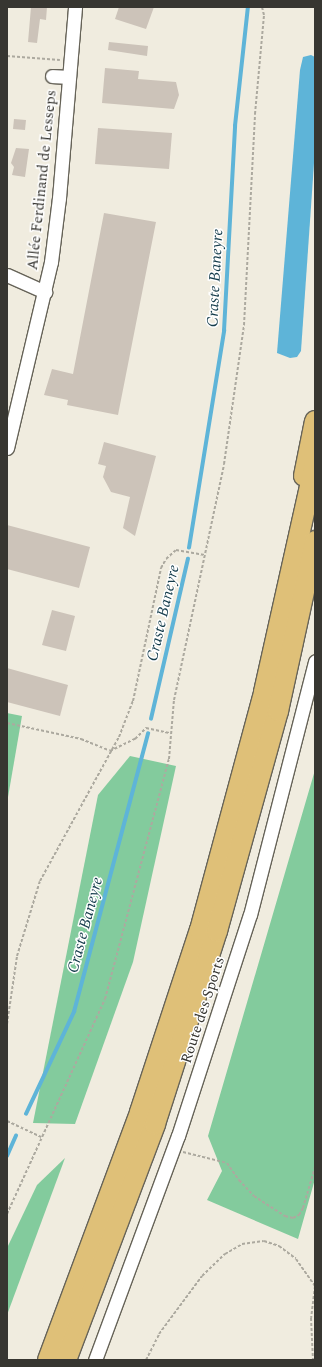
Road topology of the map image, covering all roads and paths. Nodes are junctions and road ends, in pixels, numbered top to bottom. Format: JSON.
{"nodes":[{"id":1,"x":75,"y":7,"type":"edge"},
{"id":2,"x":262,"y":7,"type":"edge"},
{"id":3,"x":7,"y":56,"type":"edge"},
{"id":4,"x":63,"y":60,"type":"dead end"},
{"id":5,"x":52,"y":76,"type":"dead end"},
{"id":6,"x":69,"y":77,"type":"junction"},
{"id":7,"x":7,"y":275,"type":"edge"},
{"id":8,"x":45,"y":292,"type":"junction"},
{"id":9,"x":315,"y":422,"type":"edge"},
{"id":10,"x":7,"y":448,"type":"edge"},
{"id":11,"x":315,"y":464,"type":"edge"},
{"id":12,"x":315,"y":541,"type":"edge"},
{"id":13,"x":315,"y":552,"type":"edge"},
{"id":14,"x":205,"y":555,"type":"junction"},
{"id":15,"x":307,"y":584,"type":"junction"},
{"id":16,"x":315,"y":661,"type":"edge"},
{"id":17,"x":264,"y":692,"type":"junction"},
{"id":18,"x":7,"y":723,"type":"edge"},
{"id":19,"x":170,"y":733,"type":"junction"},
{"id":20,"x":110,"y":751,"type":"junction"},
{"id":21,"x":7,"y":1024,"type":"edge"},
{"id":22,"x":7,"y":1120,"type":"edge"},
{"id":23,"x":41,"y":1137,"type":"junction"},
{"id":24,"x":173,"y":1150,"type":"junction"},
{"id":25,"x":315,"y":1167,"type":"edge"},
{"id":26,"x":7,"y":1214,"type":"edge"},
{"id":27,"x":48,"y":1360,"type":"edge"},
{"id":28,"x":66,"y":1360,"type":"edge"},
{"id":29,"x":95,"y":1360,"type":"edge"},
{"id":30,"x":146,"y":1360,"type":"edge"},
{"id":31,"x":313,"y":1360,"type":"edge"}],
"edges":[{"from":1,"to":6,"type":"street","name":"Allée Ferdinand de Lesseps"},
{"from":2,"to":14,"type":"path"},
{"from":3,"to":4,"type":"path"},
{"from":5,"to":6,"type":"street"},
{"from":6,"to":8,"type":"street","name":"Allée Ferdinand de Lesseps"},
{"from":7,"to":8,"type":"street"},
{"from":8,"to":10,"type":"street","name":"Allée Ferdinand de Lesseps"},
{"from":9,"to":17,"type":"highway"},
{"from":11,"to":17,"type":"highway"},
{"from":12,"to":15,"type":"highway"},
{"from":13,"to":15,"type":"highway"},
{"from":14,"to":19,"type":"path"},
{"from":14,"to":20,"type":"path"},
{"from":15,"to":28,"type":"highway"},
{"from":16,"to":24,"type":"street","name":"Route des Sports"},
{"from":17,"to":27,"type":"highway"},
{"from":18,"to":20,"type":"path"},
{"from":19,"to":20,"type":"path"},
{"from":19,"to":23,"type":"path"},
{"from":20,"to":21,"type":"path"},
{"from":22,"to":23,"type":"path"},
{"from":23,"to":26,"type":"path"},
{"from":24,"to":25,"type":"path"},
{"from":24,"to":29,"type":"street","name":"Route des Sports"},
{"from":30,"to":31,"type":"path"}]}
